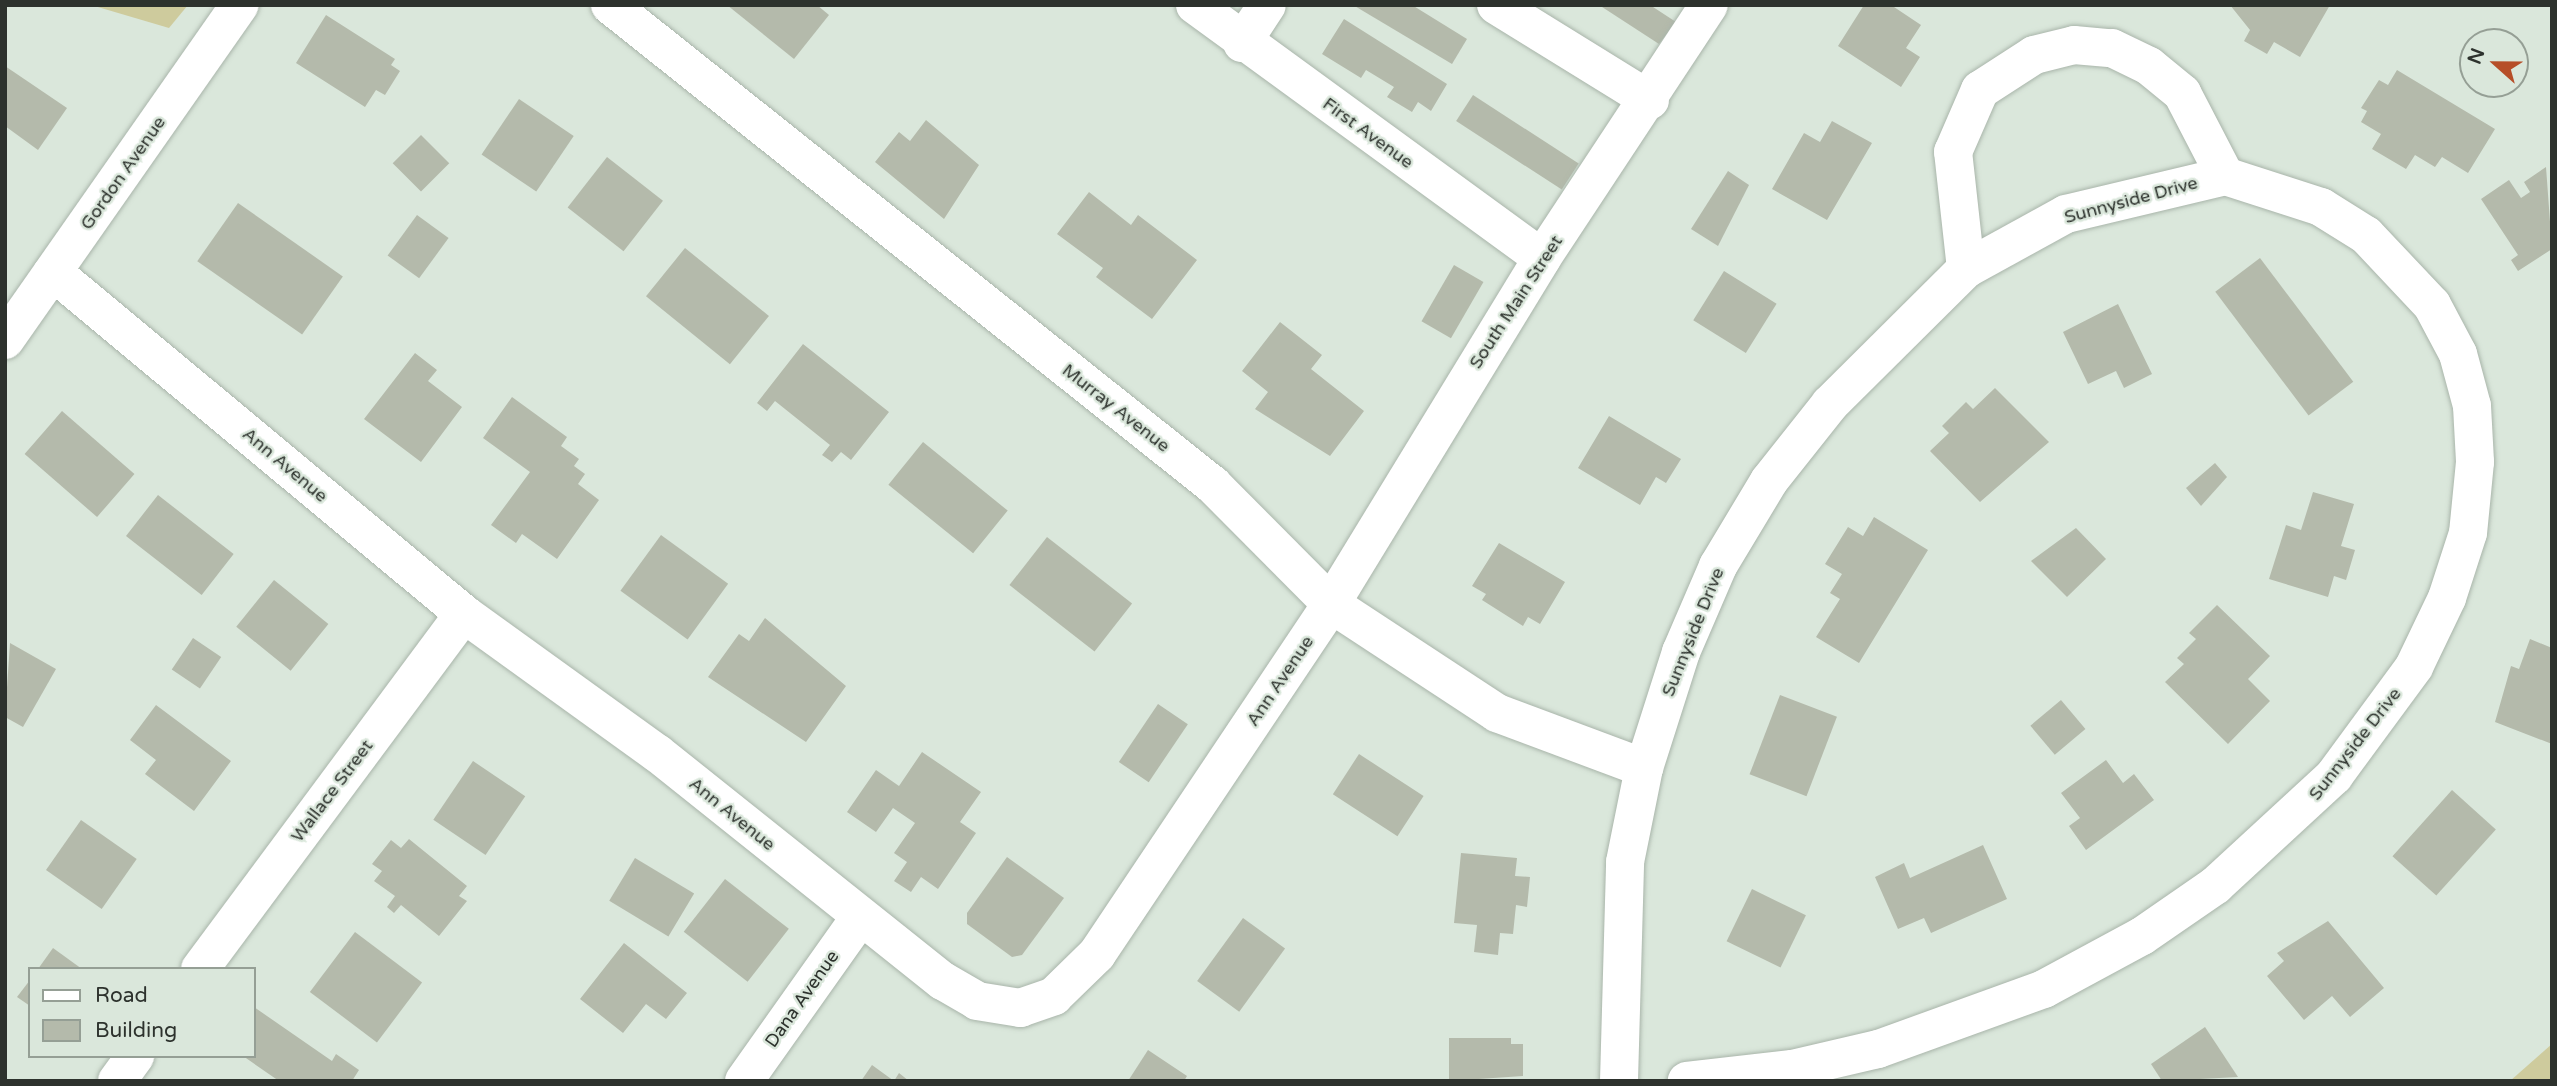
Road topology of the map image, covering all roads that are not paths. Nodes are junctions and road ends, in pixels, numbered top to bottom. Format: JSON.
{"nodes":[{"id":1,"x":240,"y":5,"type":"edge"},
{"id":2,"x":610,"y":5,"type":"edge"},
{"id":3,"x":1195,"y":5,"type":"edge"},
{"id":4,"x":1267,"y":5,"type":"edge"},
{"id":5,"x":1496,"y":5,"type":"edge"},
{"id":6,"x":1709,"y":5,"type":"edge"},
{"id":7,"x":1242,"y":43,"type":"junction"},
{"id":8,"x":1650,"y":100,"type":"junction"},
{"id":9,"x":2225,"y":176,"type":"junction"},
{"id":10,"x":1542,"y":258,"type":"junction"},
{"id":11,"x":1966,"y":269,"type":"junction"},
{"id":12,"x":53,"y":272,"type":"junction"},
{"id":13,"x":5,"y":340,"type":"edge"},
{"id":14,"x":1331,"y":604,"type":"junction"},
{"id":15,"x":464,"y":614,"type":"junction"},
{"id":16,"x":1644,"y":768,"type":"junction"},
{"id":17,"x":860,"y":917,"type":"junction"},
{"id":18,"x":201,"y":967,"type":"edge"},
{"id":19,"x":134,"y":1058,"type":"edge"},
{"id":20,"x":117,"y":1081,"type":"edge"},
{"id":21,"x":744,"y":1081,"type":"edge"},
{"id":22,"x":1619,"y":1081,"type":"edge"},
{"id":23,"x":1687,"y":1081,"type":"edge"}],
"edges":[{"from":1,"to":12,"type":"street","name":"Gordon Avenue"},
{"from":2,"to":14,"type":"street","name":"Murray Avenue"},
{"from":3,"to":7,"type":"street","name":"First Avenue"},
{"from":4,"to":7,"type":"street"},
{"from":5,"to":8,"type":"street"},
{"from":6,"to":8,"type":"street","name":"South Main Street"},
{"from":7,"to":10,"type":"street","name":"First Avenue"},
{"from":8,"to":10,"type":"street","name":"South Main Street"},
{"from":9,"to":11,"type":"street","name":"Sunnyside Drive"},
{"from":9,"to":11,"type":"street","name":"Sunnyside Drive"},
{"from":9,"to":23,"type":"street","name":"Sunnyside Drive"},
{"from":10,"to":14,"type":"street","name":"South Main Street"},
{"from":11,"to":16,"type":"street","name":"Sunnyside Drive"},
{"from":12,"to":13,"type":"street","name":"Gordon Avenue"},
{"from":12,"to":15,"type":"street","name":"Ann Avenue"},
{"from":14,"to":16,"type":"street","name":"Murray Avenue"},
{"from":14,"to":17,"type":"street","name":"Ann Avenue"},
{"from":15,"to":17,"type":"street","name":"Ann Avenue"},
{"from":15,"to":18,"type":"street","name":"Wallace Street"},
{"from":16,"to":22,"type":"street","name":"Sunnyside Drive"},
{"from":17,"to":21,"type":"street","name":"Dana Avenue"},
{"from":19,"to":20,"type":"street"}]}
